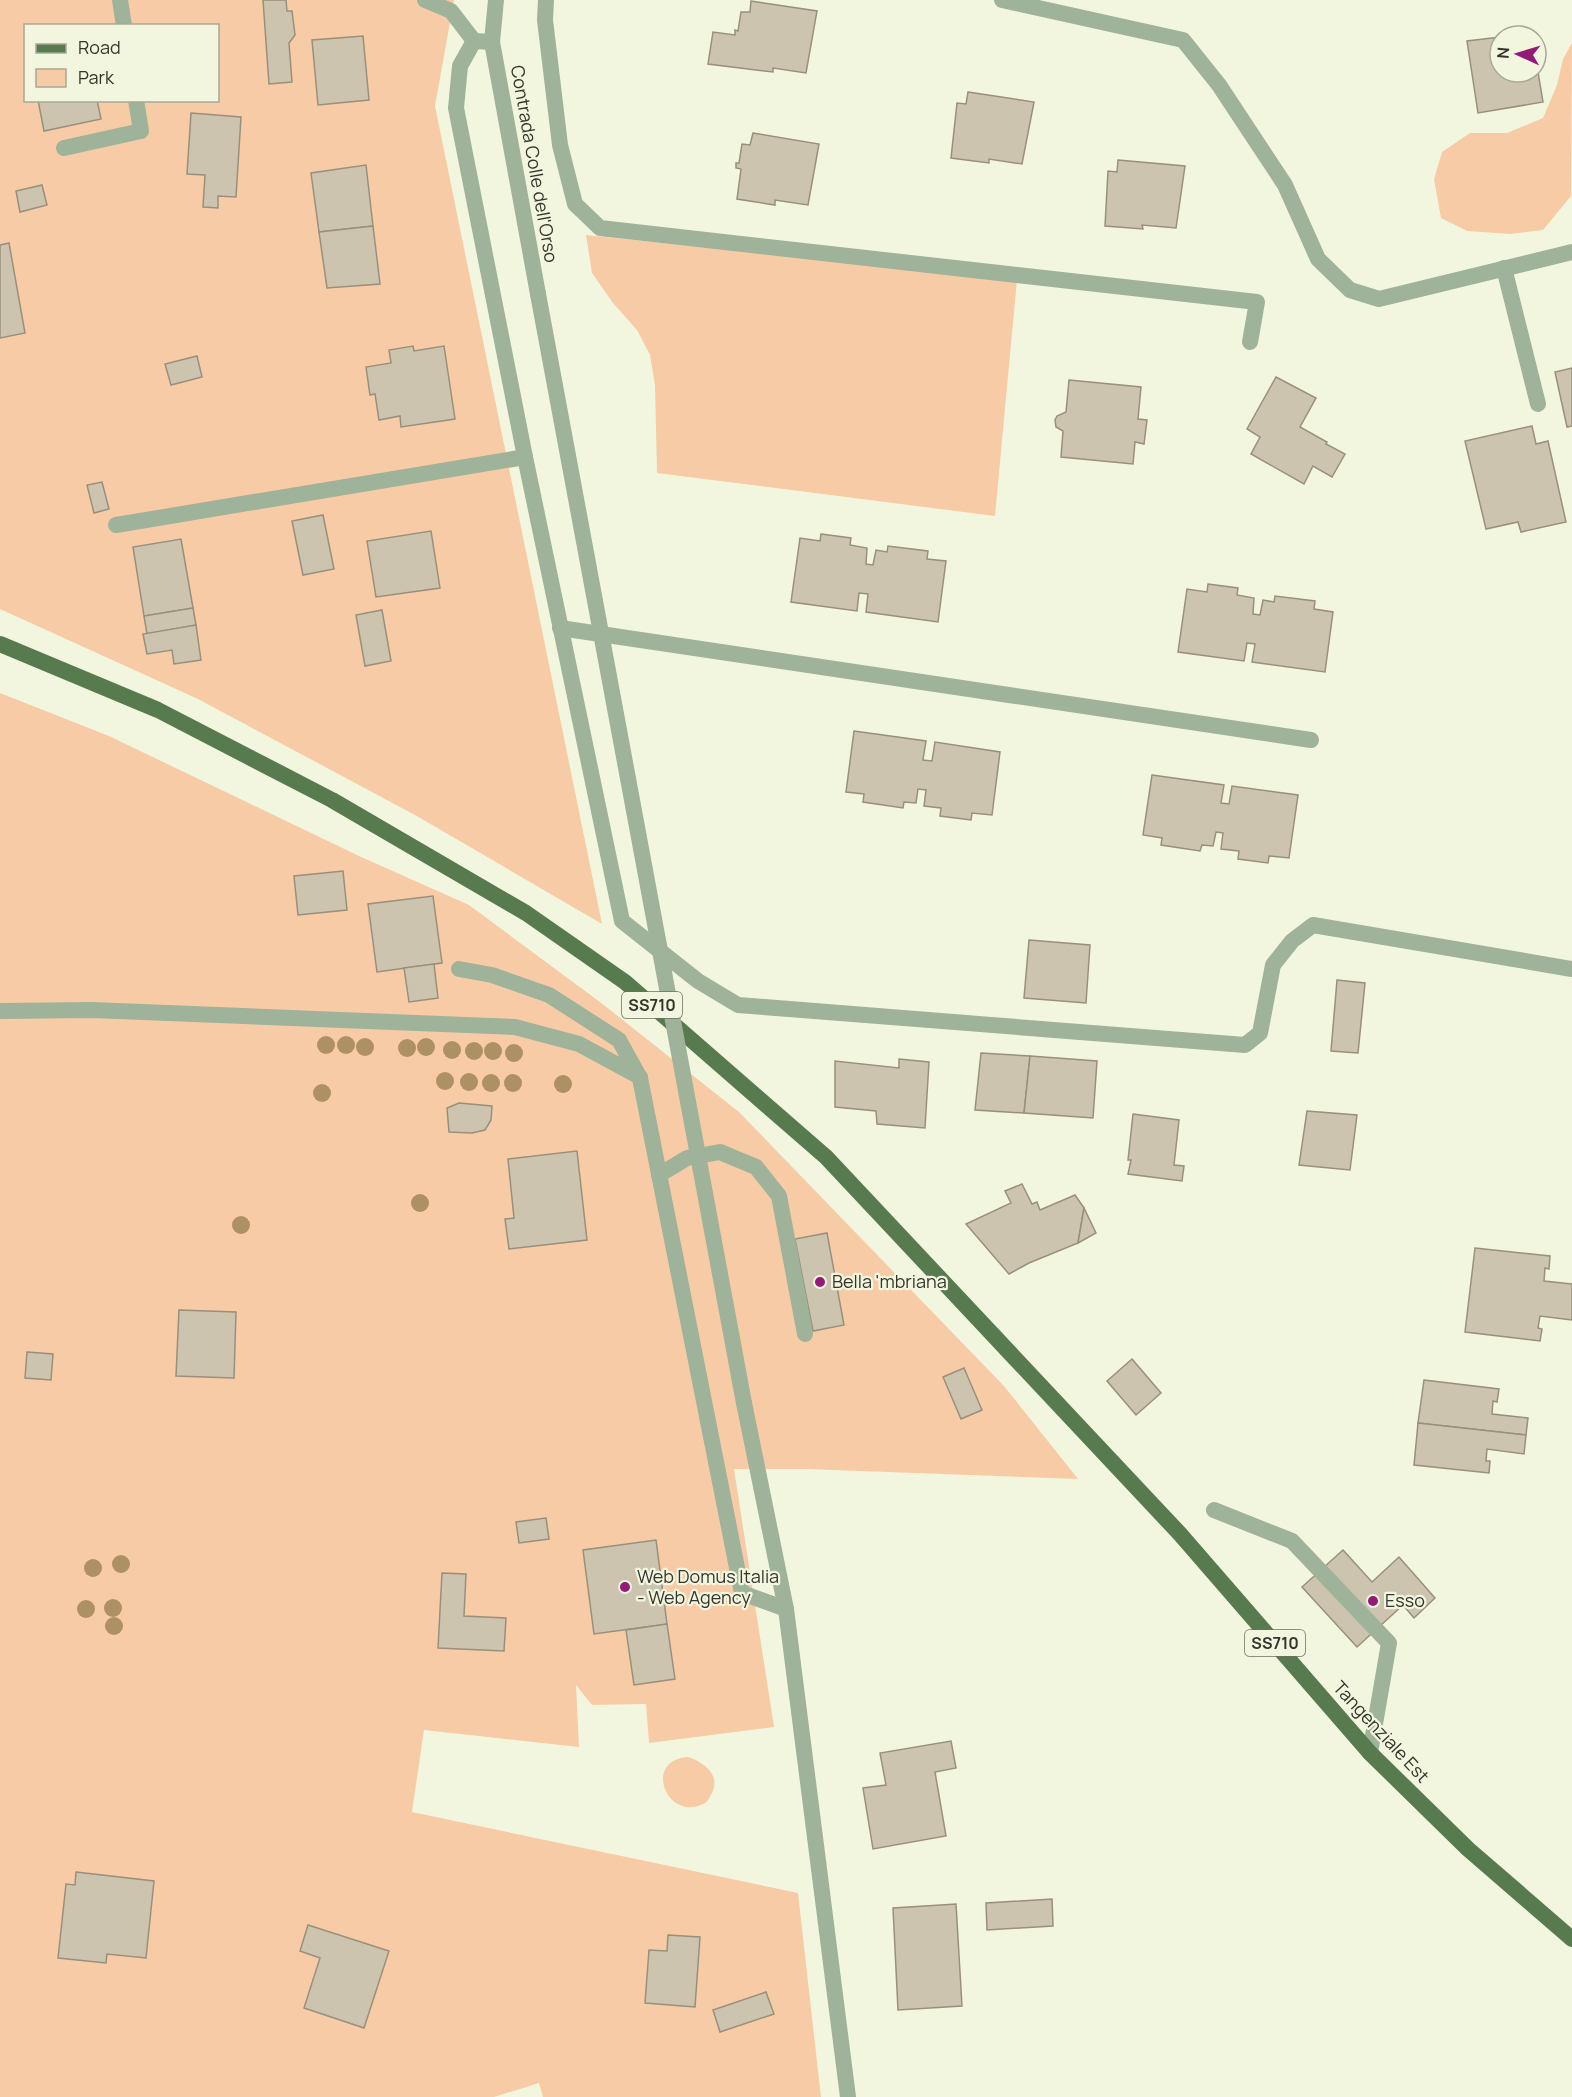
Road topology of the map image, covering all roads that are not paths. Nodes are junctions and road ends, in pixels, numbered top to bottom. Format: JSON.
{"nodes":[{"id":1,"x":120,"y":0,"type":"edge"},
{"id":2,"x":425,"y":0,"type":"edge"},
{"id":3,"x":496,"y":0,"type":"edge"},
{"id":4,"x":546,"y":0,"type":"edge"},
{"id":5,"x":1002,"y":0,"type":"edge"},
{"id":6,"x":449,"y":5,"type":"edge"},
{"id":7,"x":124,"y":24,"type":"edge"},
{"id":8,"x":474,"y":41,"type":"junction"},
{"id":9,"x":492,"y":42,"type":"junction"},
{"id":10,"x":136,"y":102,"type":"edge"},
{"id":11,"x":64,"y":148,"type":"dead end"},
{"id":12,"x":1572,"y":252,"type":"edge"},
{"id":13,"x":1504,"y":268,"type":"junction"},
{"id":14,"x":1250,"y":342,"type":"dead end"},
{"id":15,"x":1538,"y":404,"type":"dead end"},
{"id":16,"x":525,"y":457,"type":"junction"},
{"id":17,"x":116,"y":525,"type":"dead end"},
{"id":18,"x":560,"y":628,"type":"junction"},
{"id":19,"x":0,"y":644,"type":"edge"},
{"id":20,"x":1311,"y":740,"type":"dead end"},
{"id":21,"x":459,"y":969,"type":"dead end"},
{"id":22,"x":1572,"y":969,"type":"edge"},
{"id":23,"x":0,"y":1011,"type":"edge"},
{"id":24,"x":640,"y":1078,"type":"junction"},
{"id":25,"x":659,"y":1175,"type":"junction"},
{"id":26,"x":805,"y":1334,"type":"dead end"},
{"id":27,"x":1214,"y":1510,"type":"dead end"},
{"id":28,"x":786,"y":1609,"type":"junction"},
{"id":29,"x":1370,"y":1753,"type":"junction"},
{"id":30,"x":1572,"y":1939,"type":"edge"},
{"id":31,"x":848,"y":2097,"type":"edge"}],
"edges":[{"from":1,"to":7,"type":"street"},
{"from":2,"to":6,"type":"street"},
{"from":3,"to":9,"type":"street","name":"Contrada Colle dell'Orso"},
{"from":4,"to":14,"type":"street"},
{"from":5,"to":13,"type":"street"},
{"from":6,"to":8,"type":"street"},
{"from":8,"to":9,"type":"street"},
{"from":8,"to":16,"type":"street"},
{"from":9,"to":28,"type":"street","name":"Contrada Colle dell'Orso","bridge":true},
{"from":10,"to":11,"type":"street"},
{"from":12,"to":13,"type":"street"},
{"from":13,"to":15,"type":"street"},
{"from":16,"to":17,"type":"street"},
{"from":16,"to":18,"type":"street"},
{"from":18,"to":20,"type":"street"},
{"from":18,"to":22,"type":"street"},
{"from":19,"to":29,"type":"main road","name":"Tangenziale Est","number":"SS710"},
{"from":21,"to":24,"type":"street"},
{"from":23,"to":24,"type":"street"},
{"from":24,"to":25,"type":"street"},
{"from":25,"to":26,"type":"street"},
{"from":25,"to":28,"type":"street"},
{"from":27,"to":29,"type":"street"},
{"from":28,"to":31,"type":"street","name":"Contrada Colle dell'Orso"},
{"from":29,"to":30,"type":"main road","name":"Tangenziale Est","number":"SS710"}]}
